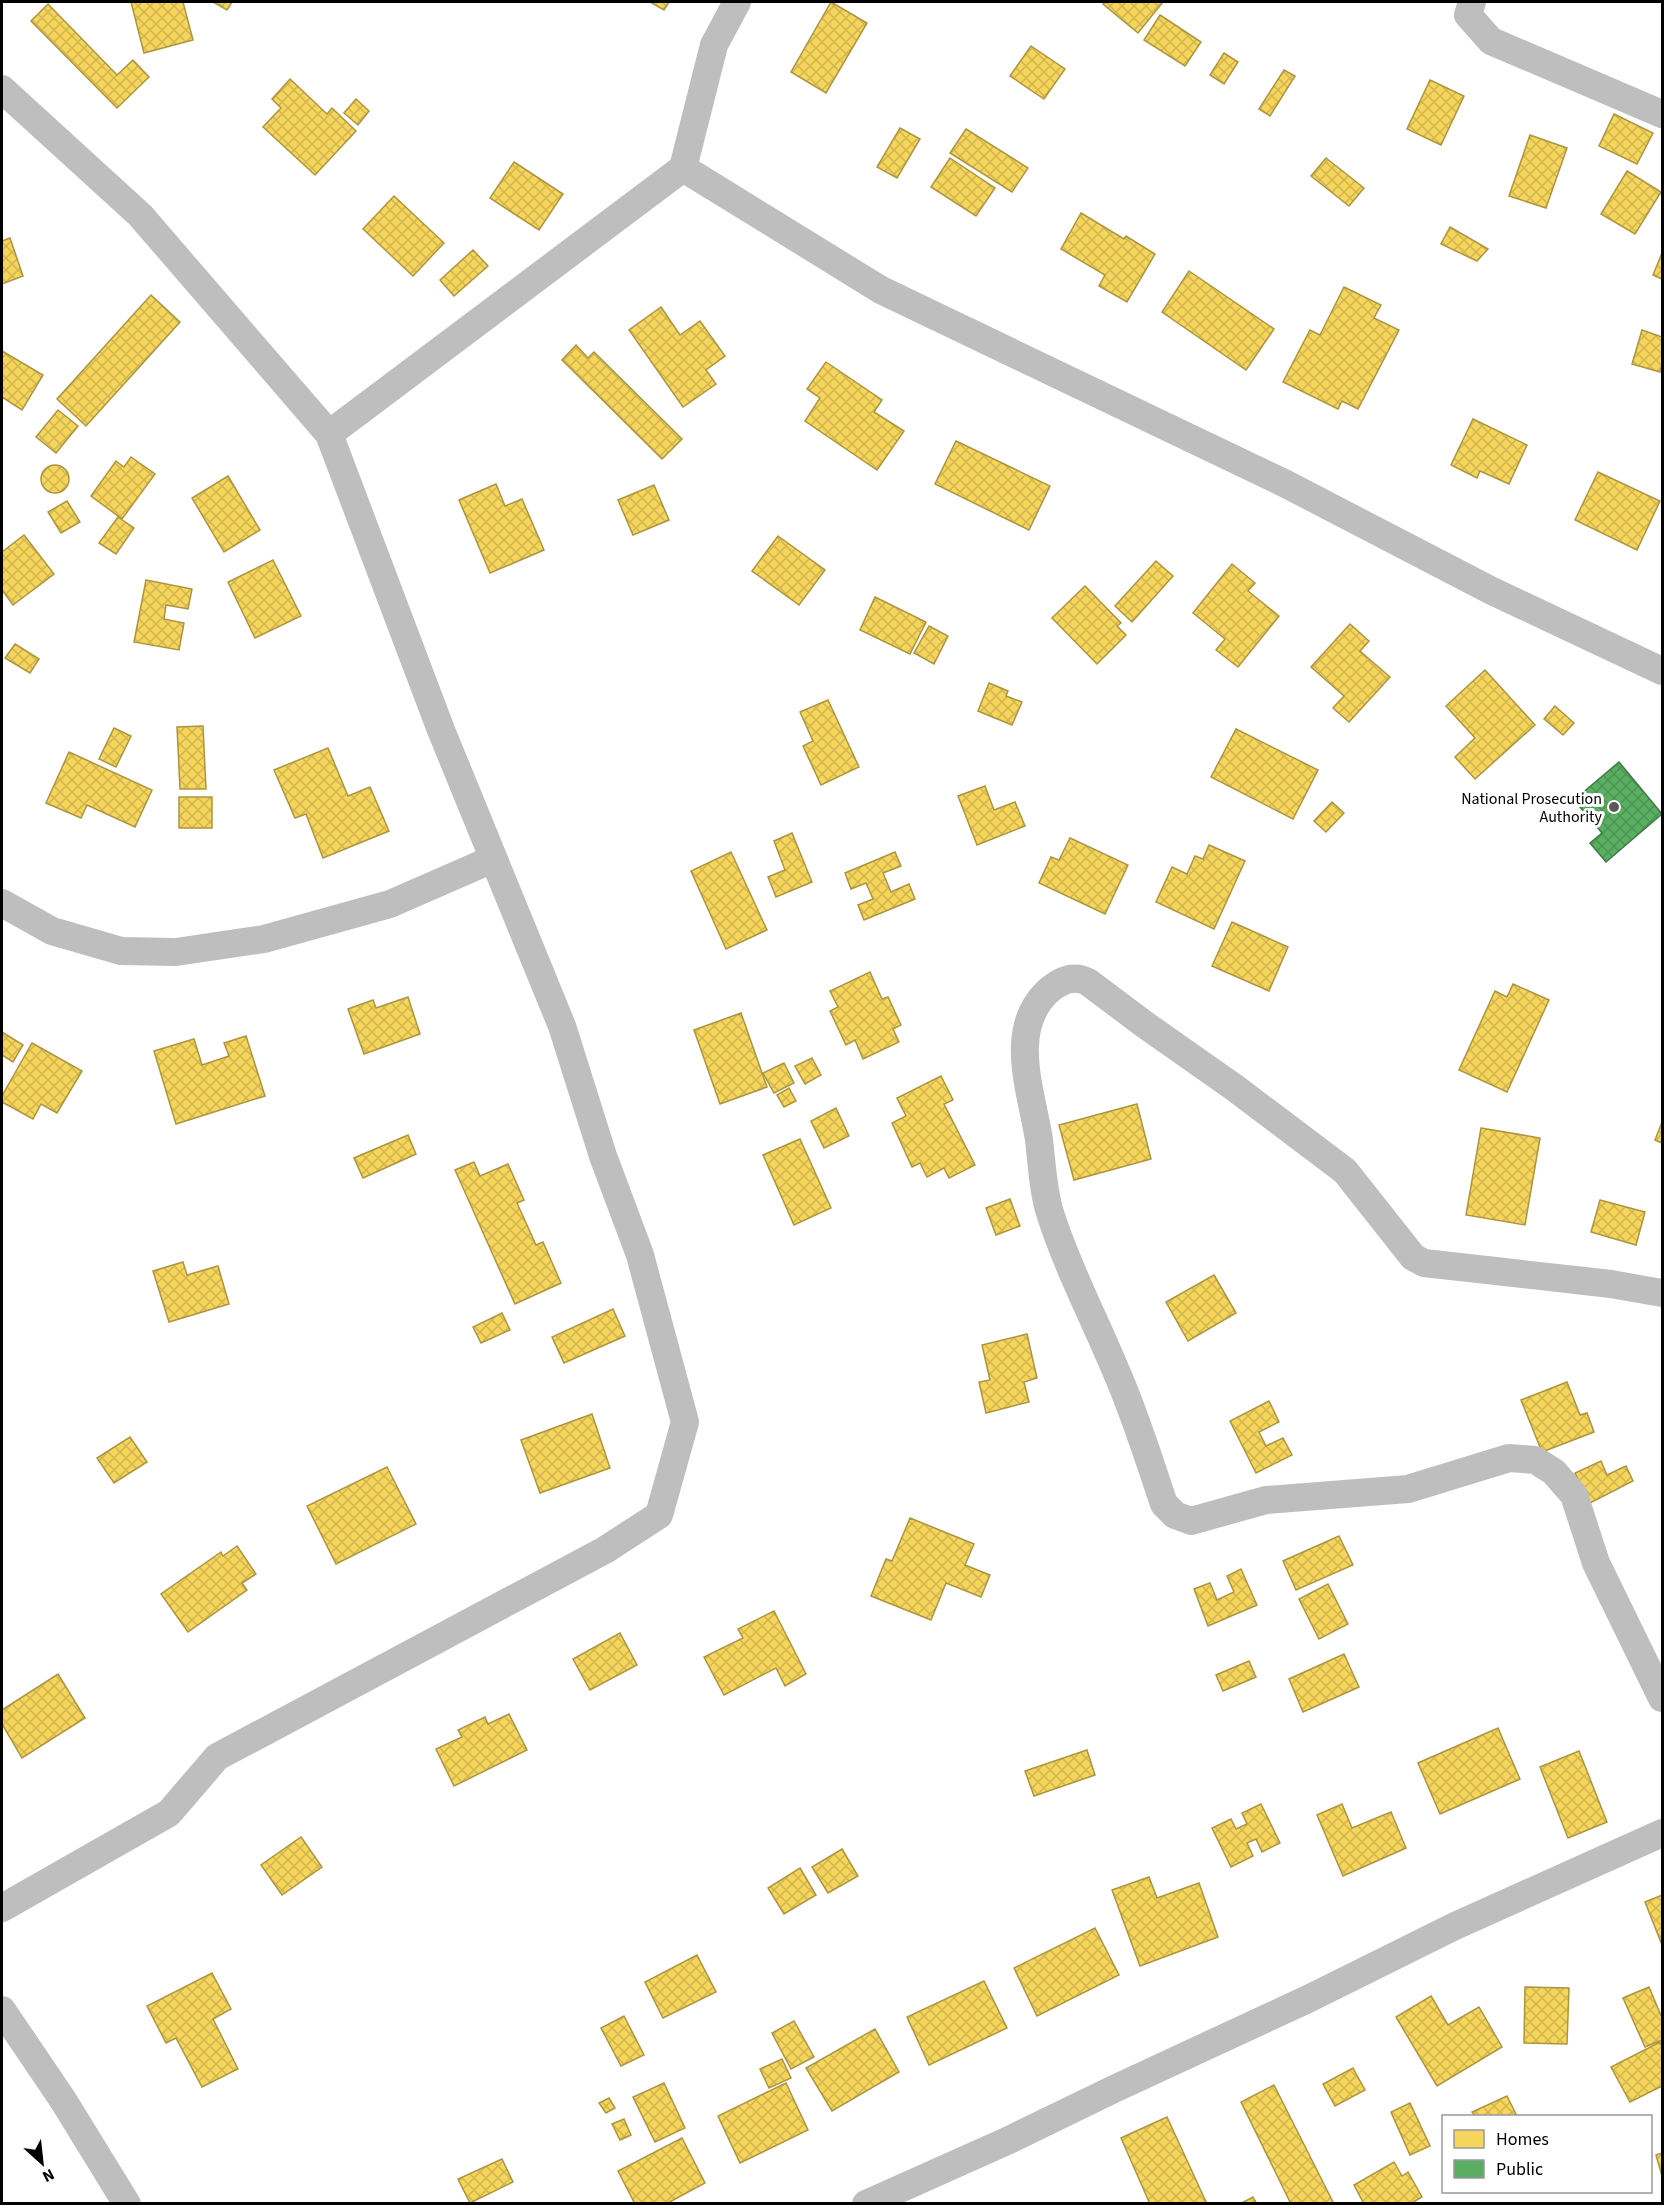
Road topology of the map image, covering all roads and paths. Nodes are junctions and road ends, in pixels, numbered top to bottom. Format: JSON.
{"nodes":[{"id":1,"x":737,"y":2,"type":"edge"},
{"id":2,"x":1472,"y":2,"type":"edge"},
{"id":3,"x":2,"y":89,"type":"edge"},
{"id":4,"x":1662,"y":114,"type":"edge"},
{"id":5,"x":683,"y":168,"type":"junction"},
{"id":6,"x":329,"y":434,"type":"junction"},
{"id":7,"x":1662,"y":671,"type":"edge"},
{"id":8,"x":493,"y":859,"type":"junction"},
{"id":9,"x":2,"y":903,"type":"edge"},
{"id":10,"x":1662,"y":1293,"type":"edge"},
{"id":11,"x":1662,"y":1698,"type":"edge"},
{"id":12,"x":1662,"y":1833,"type":"edge"},
{"id":13,"x":2,"y":1908,"type":"edge"},
{"id":14,"x":2,"y":2010,"type":"edge"},
{"id":15,"x":127,"y":2204,"type":"edge"},
{"id":16,"x":866,"y":2204,"type":"edge"}],
"edges":[{"from":1,"to":5,"type":"street"},
{"from":2,"to":4,"type":"street"},
{"from":3,"to":6,"type":"street"},
{"from":5,"to":6,"type":"street"},
{"from":5,"to":7,"type":"street"},
{"from":6,"to":8,"type":"street"},
{"from":8,"to":9,"type":"street"},
{"from":8,"to":13,"type":"street"},
{"from":10,"to":11,"type":"street"},
{"from":12,"to":16,"type":"street"},
{"from":14,"to":15,"type":"street"}]}
